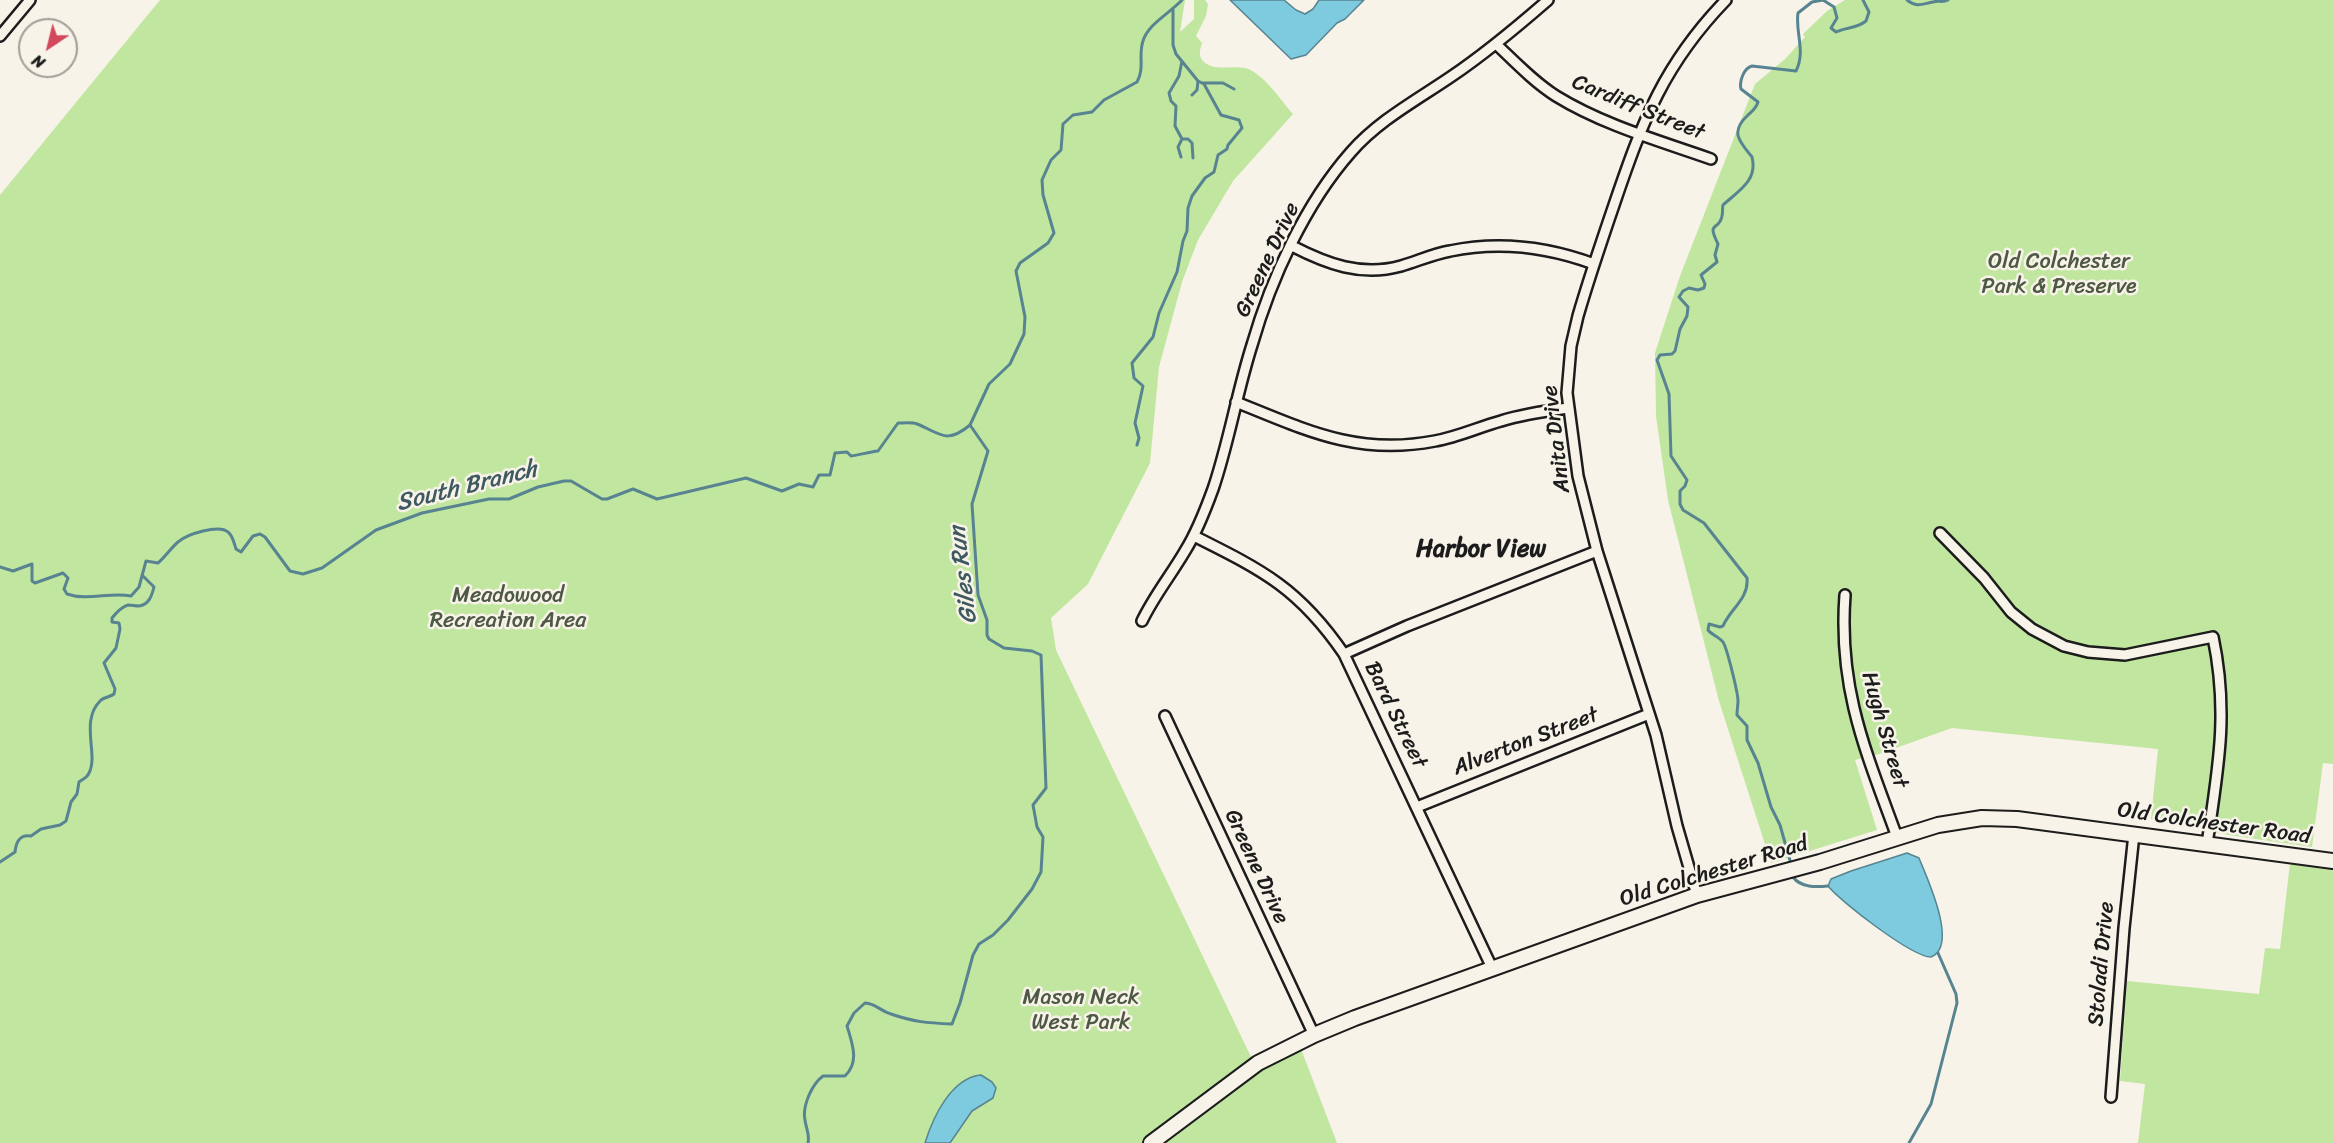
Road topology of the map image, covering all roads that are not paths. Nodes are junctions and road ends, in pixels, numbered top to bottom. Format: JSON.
{"nodes":[{"id":1,"x":30,"y":0,"type":"edge"},
{"id":2,"x":1548,"y":0,"type":"edge"},
{"id":3,"x":1726,"y":0,"type":"edge"},
{"id":4,"x":0,"y":36,"type":"edge"},
{"id":5,"x":1496,"y":44,"type":"junction"},
{"id":6,"x":1639,"y":133,"type":"junction"},
{"id":7,"x":1712,"y":159,"type":"dead end"},
{"id":8,"x":1292,"y":246,"type":"junction"},
{"id":9,"x":1594,"y":264,"type":"junction"},
{"id":10,"x":1236,"y":402,"type":"junction"},
{"id":11,"x":1568,"y":408,"type":"junction"},
{"id":12,"x":1940,"y":533,"type":"dead end"},
{"id":13,"x":1194,"y":536,"type":"junction"},
{"id":14,"x":1597,"y":551,"type":"junction"},
{"id":15,"x":1845,"y":596,"type":"dead end"},
{"id":16,"x":1142,"y":621,"type":"dead end"},
{"id":17,"x":1344,"y":654,"type":"junction"},
{"id":18,"x":1649,"y":714,"type":"junction"},
{"id":19,"x":1165,"y":716,"type":"dead end"},
{"id":20,"x":1417,"y":807,"type":"junction"},
{"id":21,"x":2134,"y":834,"type":"junction"},
{"id":22,"x":1897,"y":837,"type":"junction"},
{"id":23,"x":2207,"y":844,"type":"junction"},
{"id":24,"x":2333,"y":861,"type":"edge"},
{"id":25,"x":1697,"y":895,"type":"junction"},
{"id":26,"x":1493,"y":970,"type":"junction"},
{"id":27,"x":1314,"y":1035,"type":"junction"},
{"id":28,"x":2111,"y":1097,"type":"dead end"},
{"id":29,"x":1151,"y":1143,"type":"edge"}],
"edges":[{"from":1,"to":4,"type":"street"},
{"from":2,"to":5,"type":"street","name":"Greene Drive"},
{"from":3,"to":6,"type":"street","name":"Anita Drive"},
{"from":5,"to":6,"type":"street","name":"Cardiff Street"},
{"from":5,"to":8,"type":"street","name":"Greene Drive"},
{"from":6,"to":7,"type":"street","name":"Cardiff Street"},
{"from":6,"to":9,"type":"street","name":"Anita Drive"},
{"from":8,"to":9,"type":"street"},
{"from":8,"to":10,"type":"street","name":"Greene Drive"},
{"from":9,"to":11,"type":"street","name":"Anita Drive"},
{"from":10,"to":11,"type":"street"},
{"from":10,"to":13,"type":"street","name":"Greene Drive"},
{"from":11,"to":14,"type":"street","name":"Anita Drive"},
{"from":12,"to":23,"type":"street"},
{"from":13,"to":16,"type":"street","name":"Greene Drive"},
{"from":13,"to":17,"type":"street","name":"Bard Street"},
{"from":14,"to":17,"type":"street"},
{"from":14,"to":18,"type":"street","name":"Anita Drive"},
{"from":15,"to":22,"type":"street","name":"Hugh Street"},
{"from":17,"to":20,"type":"street","name":"Bard Street"},
{"from":18,"to":20,"type":"street","name":"Alverton Street"},
{"from":18,"to":25,"type":"street","name":"Anita Drive"},
{"from":19,"to":27,"type":"street","name":"Greene Drive"},
{"from":20,"to":26,"type":"street","name":"Bard Street"},
{"from":21,"to":22,"type":"street","name":"Old Colchester Road"},
{"from":21,"to":23,"type":"street","name":"Old Colchester Road"},
{"from":21,"to":28,"type":"street","name":"Stoladi Drive"},
{"from":22,"to":25,"type":"street","name":"Old Colchester Road"},
{"from":23,"to":24,"type":"street","name":"Old Colchester Road"},
{"from":25,"to":26,"type":"street","name":"Old Colchester Road"},
{"from":26,"to":27,"type":"street","name":"Old Colchester Road"},
{"from":27,"to":29,"type":"street","name":"Old Colchester Road"}]}
